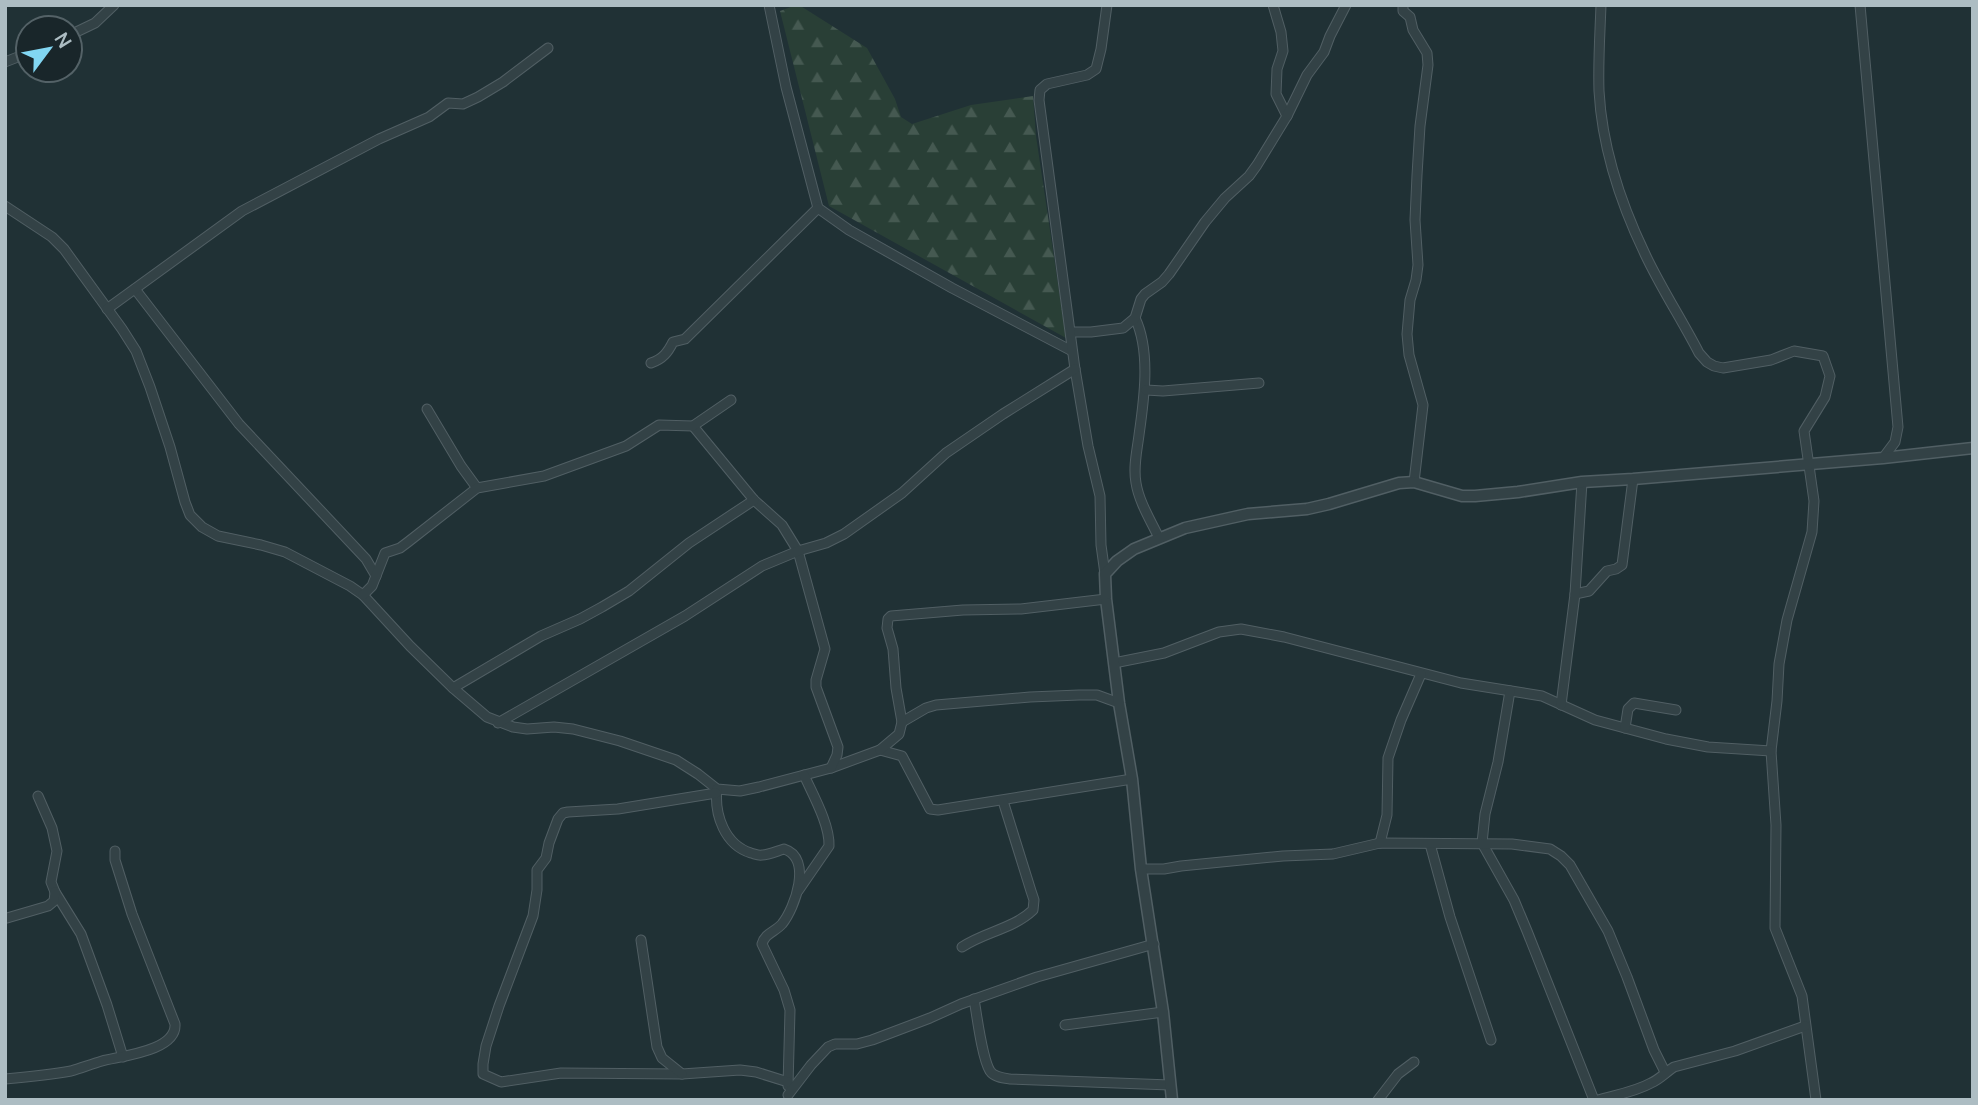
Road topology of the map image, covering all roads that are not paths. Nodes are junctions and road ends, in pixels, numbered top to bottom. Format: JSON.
{"nodes":[{"id":1,"x":114,"y":5,"type":"edge"},
{"id":2,"x":769,"y":5,"type":"edge"},
{"id":3,"x":1107,"y":5,"type":"edge"},
{"id":4,"x":1273,"y":5,"type":"edge"},
{"id":5,"x":1346,"y":5,"type":"edge"},
{"id":6,"x":1404,"y":5,"type":"edge"},
{"id":7,"x":1601,"y":5,"type":"edge"},
{"id":8,"x":1860,"y":5,"type":"edge"},
{"id":9,"x":84,"y":28,"type":"edge"},
{"id":10,"x":548,"y":48,"type":"dead end"},
{"id":11,"x":1287,"y":116,"type":"junction"},
{"id":12,"x":5,"y":206,"type":"edge"},
{"id":13,"x":818,"y":208,"type":"junction"},
{"id":14,"x":135,"y":289,"type":"junction"},
{"id":15,"x":107,"y":309,"type":"junction"},
{"id":16,"x":1135,"y":318,"type":"junction"},
{"id":17,"x":1071,"y":332,"type":"junction"},
{"id":18,"x":1072,"y":351,"type":"junction"},
{"id":19,"x":651,"y":363,"type":"dead end"},
{"id":20,"x":1075,"y":369,"type":"junction"},
{"id":21,"x":1259,"y":383,"type":"dead end"},
{"id":22,"x":1146,"y":390,"type":"junction"},
{"id":23,"x":731,"y":400,"type":"dead end"},
{"id":24,"x":427,"y":409,"type":"dead end"},
{"id":25,"x":693,"y":426,"type":"junction"},
{"id":26,"x":1897,"y":436,"type":"junction"},
{"id":27,"x":1973,"y":448,"type":"edge"},
{"id":28,"x":1907,"y":456,"type":"junction"},
{"id":29,"x":1883,"y":458,"type":"junction"},
{"id":30,"x":1810,"y":463,"type":"junction"},
{"id":31,"x":1633,"y":480,"type":"junction"},
{"id":32,"x":1414,"y":482,"type":"junction"},
{"id":33,"x":1582,"y":482,"type":"junction"},
{"id":34,"x":477,"y":488,"type":"junction"},
{"id":35,"x":754,"y":500,"type":"junction"},
{"id":36,"x":1159,"y":538,"type":"junction"},
{"id":37,"x":798,"y":551,"type":"junction"},
{"id":38,"x":1105,"y":575,"type":"junction"},
{"id":39,"x":376,"y":577,"type":"junction"},
{"id":40,"x":1576,"y":594,"type":"junction"},
{"id":41,"x":363,"y":595,"type":"junction"},
{"id":42,"x":1106,"y":599,"type":"junction"},
{"id":43,"x":1114,"y":663,"type":"junction"},
{"id":44,"x":1421,"y":674,"type":"junction"},
{"id":45,"x":453,"y":688,"type":"junction"},
{"id":46,"x":1510,"y":691,"type":"junction"},
{"id":47,"x":1119,"y":703,"type":"junction"},
{"id":48,"x":1561,"y":705,"type":"junction"},
{"id":49,"x":1676,"y":710,"type":"dead end"},
{"id":50,"x":902,"y":722,"type":"junction"},
{"id":51,"x":498,"y":723,"type":"junction"},
{"id":52,"x":1625,"y":728,"type":"junction"},
{"id":53,"x":880,"y":750,"type":"junction"},
{"id":54,"x":1770,"y":751,"type":"junction"},
{"id":55,"x":831,"y":768,"type":"junction"},
{"id":56,"x":804,"y":775,"type":"junction"},
{"id":57,"x":1132,"y":779,"type":"junction"},
{"id":58,"x":717,"y":791,"type":"junction"},
{"id":59,"x":38,"y":796,"type":"dead end"},
{"id":60,"x":1003,"y":801,"type":"junction"},
{"id":61,"x":1482,"y":843,"type":"junction"},
{"id":62,"x":1380,"y":844,"type":"junction"},
{"id":63,"x":1430,"y":844,"type":"junction"},
{"id":64,"x":115,"y":851,"type":"dead end"},
{"id":65,"x":1141,"y":869,"type":"junction"},
{"id":66,"x":55,"y":892,"type":"junction"},
{"id":67,"x":797,"y":892,"type":"junction"},
{"id":68,"x":7,"y":918,"type":"dead end"},
{"id":69,"x":641,"y":940,"type":"dead end"},
{"id":70,"x":1154,"y":944,"type":"junction"},
{"id":71,"x":962,"y":947,"type":"dead end"},
{"id":72,"x":974,"y":999,"type":"junction"},
{"id":73,"x":1163,"y":1012,"type":"junction"},
{"id":74,"x":1065,"y":1025,"type":"dead end"},
{"id":75,"x":1805,"y":1027,"type":"junction"},
{"id":76,"x":1491,"y":1040,"type":"dead end"},
{"id":77,"x":123,"y":1057,"type":"junction"},
{"id":78,"x":1414,"y":1062,"type":"dead end"},
{"id":79,"x":1665,"y":1072,"type":"junction"},
{"id":80,"x":682,"y":1074,"type":"junction"},
{"id":81,"x":5,"y":1079,"type":"edge"},
{"id":82,"x":788,"y":1082,"type":"junction"},
{"id":83,"x":1170,"y":1085,"type":"junction"},
{"id":84,"x":788,"y":1098,"type":"edge"},
{"id":85,"x":1172,"y":1100,"type":"edge"},
{"id":86,"x":1378,"y":1100,"type":"edge"},
{"id":87,"x":1596,"y":1100,"type":"edge"},
{"id":88,"x":1816,"y":1100,"type":"edge"}],
"edges":[{"from":1,"to":9,"type":"street"},
{"from":2,"to":13,"type":"street"},
{"from":3,"to":17,"type":"street"},
{"from":4,"to":11,"type":"street"},
{"from":5,"to":11,"type":"street"},
{"from":6,"to":32,"type":"street"},
{"from":7,"to":30,"type":"street"},
{"from":8,"to":26,"type":"street"},
{"from":10,"to":14,"type":"street"},
{"from":11,"to":16,"type":"street"},
{"from":12,"to":15,"type":"street"},
{"from":13,"to":18,"type":"street"},
{"from":13,"to":19,"type":"street"},
{"from":14,"to":15,"type":"street"},
{"from":14,"to":39,"type":"street"},
{"from":15,"to":41,"type":"street"},
{"from":16,"to":17,"type":"street"},
{"from":16,"to":22,"type":"street"},
{"from":17,"to":18,"type":"street"},
{"from":18,"to":20,"type":"street"},
{"from":20,"to":37,"type":"street"},
{"from":20,"to":38,"type":"street"},
{"from":21,"to":22,"type":"street"},
{"from":22,"to":36,"type":"street"},
{"from":23,"to":25,"type":"street"},
{"from":24,"to":34,"type":"street"},
{"from":25,"to":34,"type":"street"},
{"from":25,"to":35,"type":"street"},
{"from":26,"to":28,"type":"street"},
{"from":26,"to":29,"type":"street"},
{"from":27,"to":28,"type":"street"},
{"from":28,"to":29,"type":"street"},
{"from":29,"to":30,"type":"street"},
{"from":30,"to":31,"type":"street"},
{"from":30,"to":54,"type":"street"},
{"from":31,"to":33,"type":"street"},
{"from":31,"to":40,"type":"street"},
{"from":32,"to":33,"type":"street"},
{"from":32,"to":36,"type":"street"},
{"from":33,"to":40,"type":"street"},
{"from":34,"to":39,"type":"street"},
{"from":35,"to":37,"type":"street"},
{"from":35,"to":45,"type":"street"},
{"from":36,"to":38,"type":"street"},
{"from":37,"to":51,"type":"street"},
{"from":37,"to":55,"type":"street"},
{"from":38,"to":42,"type":"street"},
{"from":39,"to":41,"type":"street"},
{"from":40,"to":48,"type":"street"},
{"from":41,"to":45,"type":"street"},
{"from":42,"to":43,"type":"street"},
{"from":42,"to":50,"type":"street"},
{"from":43,"to":44,"type":"street"},
{"from":43,"to":47,"type":"street"},
{"from":44,"to":46,"type":"street"},
{"from":44,"to":62,"type":"street"},
{"from":45,"to":51,"type":"street"},
{"from":46,"to":48,"type":"street"},
{"from":46,"to":61,"type":"street"},
{"from":47,"to":50,"type":"street"},
{"from":47,"to":57,"type":"street"},
{"from":48,"to":52,"type":"street"},
{"from":49,"to":52,"type":"street"},
{"from":50,"to":53,"type":"street"},
{"from":51,"to":58,"type":"street"},
{"from":52,"to":54,"type":"street"},
{"from":53,"to":55,"type":"street"},
{"from":53,"to":60,"type":"street"},
{"from":54,"to":75,"type":"street"},
{"from":55,"to":56,"type":"street"},
{"from":56,"to":58,"type":"street"},
{"from":56,"to":67,"type":"street"},
{"from":57,"to":60,"type":"street"},
{"from":57,"to":65,"type":"street"},
{"from":58,"to":67,"type":"street"},
{"from":58,"to":80,"type":"street"},
{"from":59,"to":66,"type":"street"},
{"from":60,"to":71,"type":"street"},
{"from":61,"to":63,"type":"street"},
{"from":61,"to":79,"type":"street"},
{"from":61,"to":87,"type":"street"},
{"from":62,"to":63,"type":"street"},
{"from":62,"to":65,"type":"street"},
{"from":63,"to":76,"type":"street"},
{"from":64,"to":77,"type":"street"},
{"from":65,"to":70,"type":"street"},
{"from":66,"to":68,"type":"street"},
{"from":66,"to":77,"type":"street"},
{"from":67,"to":82,"type":"street"},
{"from":69,"to":80,"type":"street"},
{"from":70,"to":72,"type":"street"},
{"from":70,"to":73,"type":"street"},
{"from":72,"to":83,"type":"street"},
{"from":72,"to":84,"type":"street"},
{"from":73,"to":74,"type":"street"},
{"from":73,"to":83,"type":"street"},
{"from":75,"to":79,"type":"street"},
{"from":75,"to":88,"type":"street"},
{"from":77,"to":81,"type":"street"},
{"from":78,"to":86,"type":"street"},
{"from":79,"to":87,"type":"street"},
{"from":80,"to":82,"type":"street"},
{"from":82,"to":84,"type":"street"},
{"from":83,"to":85,"type":"street"}]}
